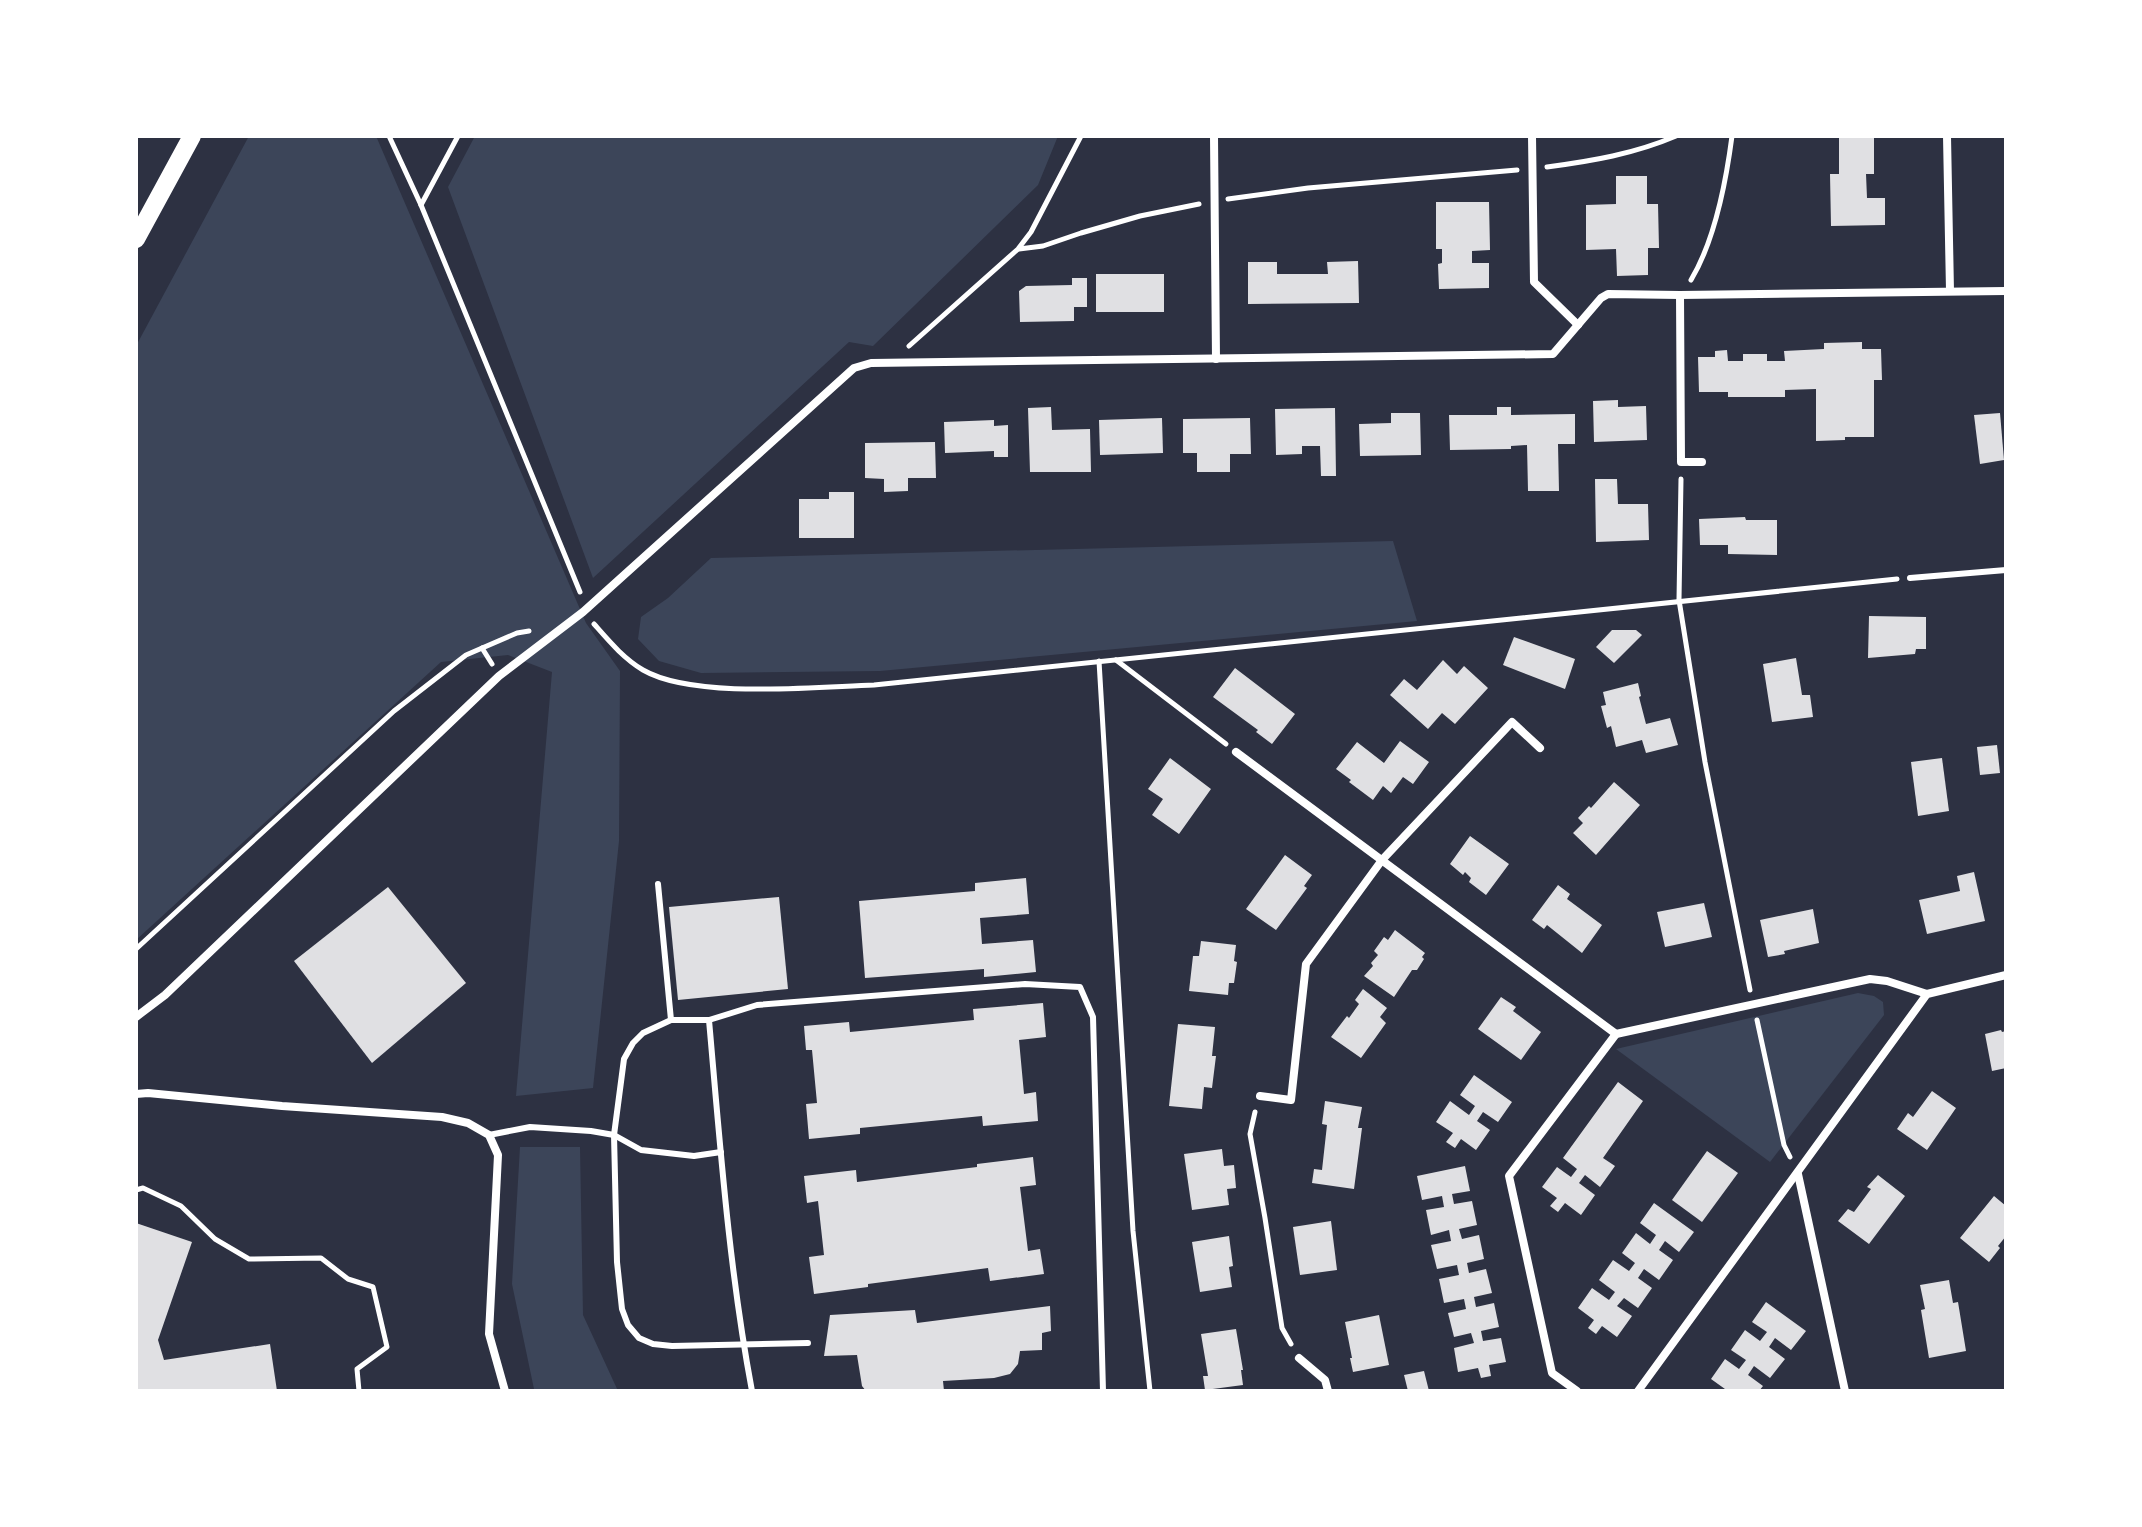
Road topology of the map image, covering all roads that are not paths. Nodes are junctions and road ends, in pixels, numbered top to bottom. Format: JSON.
{"nodes":[{"id":1,"x":192,"y":136,"type":"edge"},
{"id":2,"x":1214,"y":136,"type":"edge"},
{"id":3,"x":1532,"y":136,"type":"edge"},
{"id":4,"x":1947,"y":136,"type":"edge"},
{"id":5,"x":136,"y":239,"type":"edge"},
{"id":6,"x":1950,"y":291,"type":"junction"},
{"id":7,"x":2006,"y":291,"type":"edge"},
{"id":8,"x":1680,"y":295,"type":"junction"},
{"id":9,"x":1578,"y":325,"type":"junction"},
{"id":10,"x":1216,"y":359,"type":"junction"},
{"id":11,"x":1702,"y":462,"type":"dead end"},
{"id":12,"x":2006,"y":570,"type":"edge"},
{"id":13,"x":1910,"y":578,"type":"road end"},
{"id":14,"x":1540,"y":748,"type":"dead end"},
{"id":15,"x":1236,"y":752,"type":"road end"},
{"id":16,"x":1382,"y":860,"type":"junction"},
{"id":17,"x":658,"y":884,"type":"dead end"},
{"id":18,"x":2006,"y":975,"type":"edge"},
{"id":19,"x":1927,"y":994,"type":"junction"},
{"id":20,"x":136,"y":1017,"type":"edge"},
{"id":21,"x":671,"y":1020,"type":"junction"},
{"id":22,"x":709,"y":1020,"type":"junction"},
{"id":23,"x":1616,"y":1034,"type":"junction"},
{"id":24,"x":136,"y":1094,"type":"edge"},
{"id":25,"x":1260,"y":1096,"type":"road end"},
{"id":26,"x":489,"y":1135,"type":"junction"},
{"id":27,"x":614,"y":1135,"type":"junction"},
{"id":28,"x":721,"y":1152,"type":"junction"},
{"id":29,"x":1798,"y":1174,"type":"junction"},
{"id":30,"x":808,"y":1343,"type":"dead end"},
{"id":31,"x":743,"y":1345,"type":"junction"},
{"id":32,"x":1299,"y":1358,"type":"road end"},
{"id":33,"x":505,"y":1391,"type":"edge"},
{"id":34,"x":752,"y":1391,"type":"edge"},
{"id":35,"x":1103,"y":1391,"type":"edge"},
{"id":36,"x":1328,"y":1391,"type":"edge"},
{"id":37,"x":1577,"y":1391,"type":"edge"},
{"id":38,"x":1638,"y":1391,"type":"edge"},
{"id":39,"x":1845,"y":1391,"type":"edge"}],
"edges":[{"from":1,"to":5,"type":"main road"},
{"from":2,"to":10,"type":"street"},
{"from":3,"to":9,"type":"street"},
{"from":4,"to":6,"type":"street"},
{"from":6,"to":7,"type":"street"},
{"from":6,"to":8,"type":"street"},
{"from":8,"to":9,"type":"street"},
{"from":8,"to":11,"type":"street"},
{"from":9,"to":10,"type":"street"},
{"from":10,"to":20,"type":"street"},
{"from":12,"to":13,"type":"lane"},
{"from":14,"to":16,"type":"street"},
{"from":15,"to":16,"type":"street"},
{"from":16,"to":23,"type":"street"},
{"from":16,"to":25,"type":"street"},
{"from":17,"to":21,"type":"lane"},
{"from":18,"to":19,"type":"street"},
{"from":19,"to":23,"type":"street"},
{"from":19,"to":29,"type":"street"},
{"from":21,"to":22,"type":"lane"},
{"from":21,"to":27,"type":"lane"},
{"from":22,"to":28,"type":"lane"},
{"from":22,"to":35,"type":"lane"},
{"from":23,"to":37,"type":"street"},
{"from":24,"to":26,"type":"street"},
{"from":26,"to":27,"type":"lane"},
{"from":26,"to":33,"type":"street"},
{"from":27,"to":28,"type":"lane"},
{"from":27,"to":31,"type":"lane"},
{"from":28,"to":31,"type":"lane"},
{"from":29,"to":38,"type":"street"},
{"from":29,"to":39,"type":"street"},
{"from":30,"to":31,"type":"lane"},
{"from":31,"to":34,"type":"lane"},
{"from":32,"to":36,"type":"street"}]}
